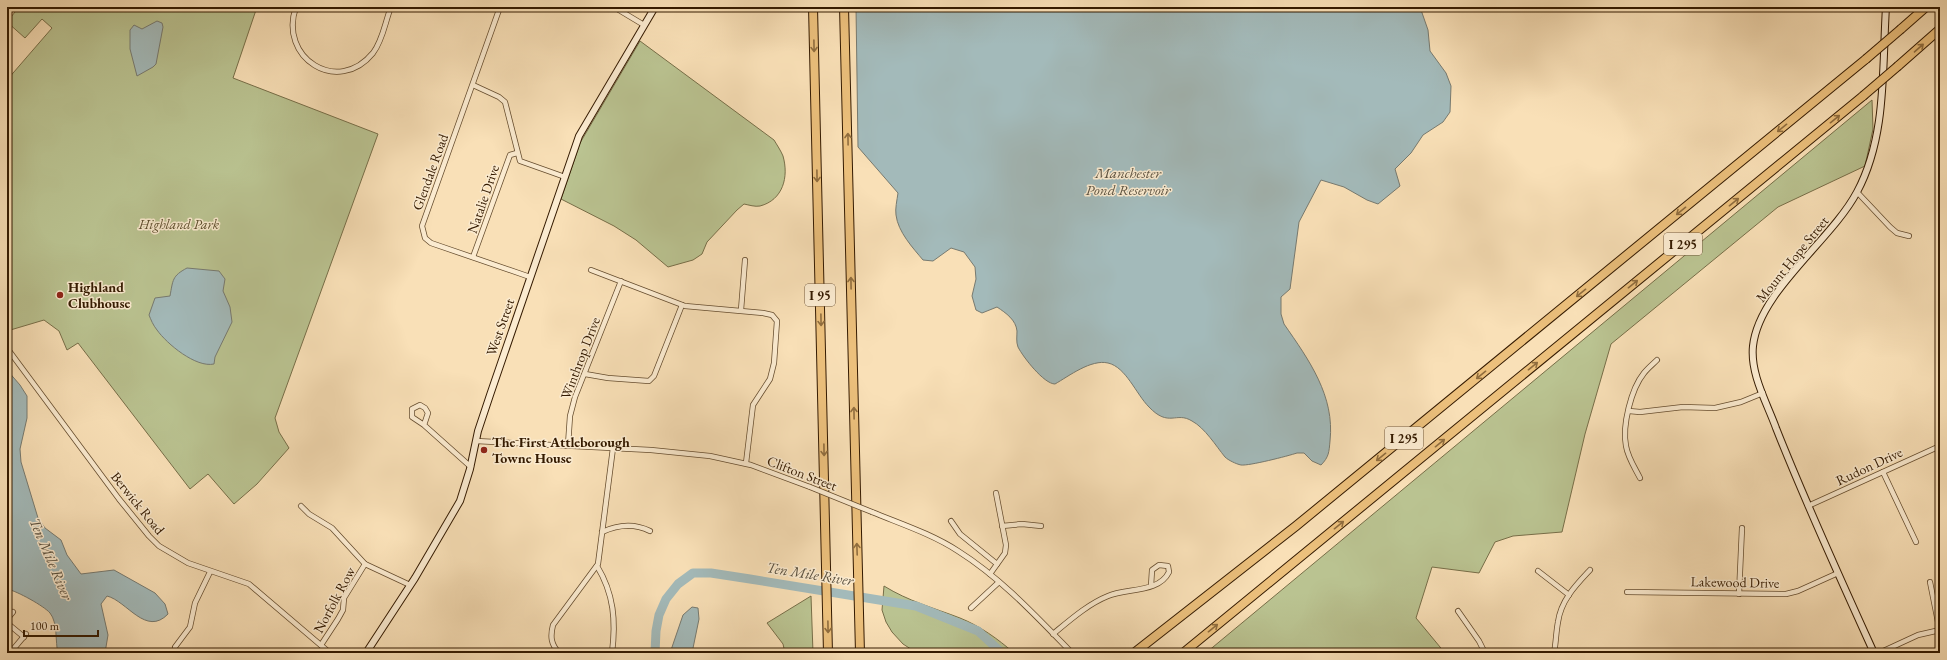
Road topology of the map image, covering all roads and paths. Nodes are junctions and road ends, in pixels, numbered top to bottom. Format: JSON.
{"nodes":[{"id":1,"x":296,"y":7,"type":"edge"},
{"id":2,"x":391,"y":7,"type":"edge"},
{"id":3,"x":500,"y":7,"type":"edge"},
{"id":4,"x":614,"y":7,"type":"edge"},
{"id":5,"x":655,"y":7,"type":"edge"},
{"id":6,"x":813,"y":7,"type":"edge"},
{"id":7,"x":844,"y":7,"type":"edge"},
{"id":8,"x":1886,"y":7,"type":"edge"},
{"id":9,"x":1926,"y":7,"type":"edge"},
{"id":10,"x":644,"y":25,"type":"junction"},
{"id":11,"x":1940,"y":29,"type":"edge"},
{"id":12,"x":473,"y":85,"type":"junction"},
{"id":13,"x":517,"y":152,"type":"junction"},
{"id":14,"x":565,"y":177,"type":"junction"},
{"id":15,"x":1857,"y":192,"type":"junction"},
{"id":16,"x":1909,"y":236,"type":"dead end"},
{"id":17,"x":474,"y":258,"type":"junction"},
{"id":18,"x":745,"y":260,"type":"dead end"},
{"id":19,"x":591,"y":270,"type":"dead end"},
{"id":20,"x":530,"y":277,"type":"junction"},
{"id":21,"x":621,"y":281,"type":"junction"},
{"id":22,"x":682,"y":305,"type":"junction"},
{"id":23,"x":741,"y":310,"type":"junction"},
{"id":24,"x":7,"y":348,"type":"edge"},
{"id":25,"x":1657,"y":360,"type":"dead end"},
{"id":26,"x":585,"y":374,"type":"junction"},
{"id":27,"x":1763,"y":393,"type":"junction"},
{"id":28,"x":1629,"y":410,"type":"junction"},
{"id":29,"x":424,"y":425,"type":"dead end"},
{"id":30,"x":476,"y":441,"type":"junction"},
{"id":31,"x":568,"y":445,"type":"junction"},
{"id":32,"x":1940,"y":446,"type":"edge"},
{"id":33,"x":613,"y":448,"type":"junction"},
{"id":34,"x":746,"y":464,"type":"junction"},
{"id":35,"x":471,"y":467,"type":"junction"},
{"id":36,"x":1883,"y":472,"type":"junction"},
{"id":37,"x":1640,"y":478,"type":"dead end"},
{"id":38,"x":996,"y":493,"type":"dead end"},
{"id":39,"x":300,"y":506,"type":"dead end"},
{"id":40,"x":1808,"y":506,"type":"junction"},
{"id":41,"x":951,"y":521,"type":"dead end"},
{"id":42,"x":1002,"y":526,"type":"junction"},
{"id":43,"x":1041,"y":526,"type":"dead end"},
{"id":44,"x":1296,"y":526,"type":"junction"},
{"id":45,"x":1742,"y":528,"type":"dead end"},
{"id":46,"x":650,"y":531,"type":"dead end"},
{"id":47,"x":602,"y":532,"type":"junction"},
{"id":48,"x":1916,"y":542,"type":"dead end"},
{"id":49,"x":365,"y":564,"type":"junction"},
{"id":50,"x":997,"y":564,"type":"junction"},
{"id":51,"x":597,"y":566,"type":"junction"},
{"id":52,"x":1590,"y":570,"type":"dead end"},
{"id":53,"x":1538,"y":571,"type":"dead end"},
{"id":54,"x":210,"y":572,"type":"junction"},
{"id":55,"x":1838,"y":573,"type":"junction"},
{"id":56,"x":990,"y":574,"type":"junction"},
{"id":57,"x":999,"y":582,"type":"junction"},
{"id":58,"x":1930,"y":582,"type":"dead end"},
{"id":59,"x":410,"y":585,"type":"junction"},
{"id":60,"x":1151,"y":586,"type":"junction"},
{"id":61,"x":1627,"y":592,"type":"dead end"},
{"id":62,"x":1569,"y":594,"type":"junction"},
{"id":63,"x":1739,"y":594,"type":"junction"},
{"id":64,"x":971,"y":608,"type":"dead end"},
{"id":65,"x":1458,"y":611,"type":"dead end"},
{"id":66,"x":13,"y":612,"type":"dead end"},
{"id":67,"x":7,"y":619,"type":"edge"},
{"id":68,"x":7,"y":624,"type":"edge"},
{"id":69,"x":1940,"y":630,"type":"edge"},
{"id":70,"x":1053,"y":634,"type":"junction"},
{"id":71,"x":175,"y":646,"type":"dead end"},
{"id":72,"x":321,"y":646,"type":"junction"},
{"id":73,"x":10,"y":653,"type":"edge"},
{"id":74,"x":330,"y":653,"type":"edge"},
{"id":75,"x":366,"y":653,"type":"edge"},
{"id":76,"x":559,"y":653,"type":"edge"},
{"id":77,"x":612,"y":653,"type":"edge"},
{"id":78,"x":828,"y":653,"type":"edge"},
{"id":79,"x":861,"y":653,"type":"edge"},
{"id":80,"x":1072,"y":653,"type":"edge"},
{"id":81,"x":1134,"y":653,"type":"edge"},
{"id":82,"x":1142,"y":653,"type":"edge"},
{"id":83,"x":1183,"y":653,"type":"edge"},
{"id":84,"x":1485,"y":653,"type":"edge"},
{"id":85,"x":1554,"y":653,"type":"edge"},
{"id":86,"x":1874,"y":653,"type":"edge"},
{"id":87,"x":1879,"y":653,"type":"edge"}],
"edges":[{"from":1,"to":2,"type":"street"},
{"from":3,"to":12,"type":"street","name":"Glendale Road"},
{"from":4,"to":10,"type":"street"},
{"from":5,"to":10,"type":"main road","name":"West Street"},
{"from":6,"to":78,"type":"highway","number":"I 95","one_way":true},
{"from":79,"to":7,"type":"highway","number":"I 95","one_way":true},
{"from":8,"to":15,"type":"main road","name":"Mount Hope Street"},
{"from":9,"to":44,"type":"highway","number":"I 295","one_way":true,"bridge":true},
{"from":10,"to":14,"type":"main road","name":"West Street"},
{"from":83,"to":11,"type":"highway","number":"I 295","one_way":true,"bridge":true},
{"from":12,"to":13,"type":"street"},
{"from":12,"to":17,"type":"street","name":"Glendale Road"},
{"from":13,"to":14,"type":"street"},
{"from":13,"to":17,"type":"street","name":"Natalie Drive"},
{"from":14,"to":20,"type":"main road","name":"West Street"},
{"from":15,"to":16,"type":"street"},
{"from":15,"to":27,"type":"main road","name":"Mount Hope Street"},
{"from":17,"to":20,"type":"street","name":"Glendale Road"},
{"from":18,"to":23,"type":"street"},
{"from":19,"to":21,"type":"street"},
{"from":20,"to":30,"type":"main road","name":"West Street"},
{"from":21,"to":22,"type":"street"},
{"from":21,"to":26,"type":"street","name":"Winthrop Drive"},
{"from":22,"to":23,"type":"street"},
{"from":22,"to":26,"type":"street"},
{"from":23,"to":34,"type":"street"},
{"from":24,"to":54,"type":"street","name":"Berwick Road"},
{"from":25,"to":28,"type":"street"},
{"from":26,"to":31,"type":"street","name":"Winthrop Drive"},
{"from":27,"to":28,"type":"street"},
{"from":27,"to":40,"type":"main road","name":"Mount Hope Street"},
{"from":28,"to":37,"type":"street"},
{"from":29,"to":35,"type":"street"},
{"from":30,"to":31,"type":"street","name":"Clifton Street"},
{"from":30,"to":35,"type":"main road","name":"West Street"},
{"from":31,"to":33,"type":"street","name":"Clifton Street"},
{"from":32,"to":36,"type":"street","name":"Rudon Drive"},
{"from":33,"to":34,"type":"street","name":"Clifton Street"},
{"from":33,"to":47,"type":"street"},
{"from":34,"to":56,"type":"street","name":"Clifton Street","bridge":true},
{"from":35,"to":59,"type":"main road","name":"West Street"},
{"from":36,"to":40,"type":"street","name":"Rudon Drive"},
{"from":36,"to":48,"type":"street"},
{"from":38,"to":42,"type":"street"},
{"from":39,"to":49,"type":"street"},
{"from":40,"to":55,"type":"main road","name":"Mount Hope Street"},
{"from":41,"to":50,"type":"street"},
{"from":42,"to":43,"type":"street"},
{"from":42,"to":50,"type":"street"},
{"from":44,"to":81,"type":"highway"},
{"from":44,"to":82,"type":"highway"},
{"from":45,"to":63,"type":"street"},
{"from":46,"to":47,"type":"street"},
{"from":47,"to":51,"type":"street"},
{"from":49,"to":59,"type":"street"},
{"from":49,"to":72,"type":"street","name":"Norfolk Row"},
{"from":50,"to":56,"type":"street"},
{"from":51,"to":76,"type":"street"},
{"from":51,"to":77,"type":"street"},
{"from":52,"to":62,"type":"street"},
{"from":53,"to":62,"type":"street"},
{"from":54,"to":71,"type":"street"},
{"from":54,"to":72,"type":"street","name":"Berwick Road"},
{"from":55,"to":63,"type":"street","name":"Lakewood Drive"},
{"from":55,"to":86,"type":"main road","name":"Mount Hope Street"},
{"from":56,"to":57,"type":"street","name":"Clifton Street"},
{"from":57,"to":64,"type":"street"},
{"from":57,"to":70,"type":"street","name":"Clifton Street"},
{"from":58,"to":69,"type":"street"},
{"from":59,"to":75,"type":"main road","name":"West Street"},
{"from":60,"to":60,"type":"street"},
{"from":60,"to":70,"type":"street"},
{"from":61,"to":63,"type":"street","name":"Lakewood Drive"},
{"from":62,"to":85,"type":"street"},
{"from":65,"to":84,"type":"street"},
{"from":66,"to":67,"type":"street"},
{"from":68,"to":73,"type":"street"},
{"from":69,"to":87,"type":"street"},
{"from":70,"to":80,"type":"street","name":"Clifton Street"},
{"from":72,"to":74,"type":"street","name":"Berwick Road"}]}
